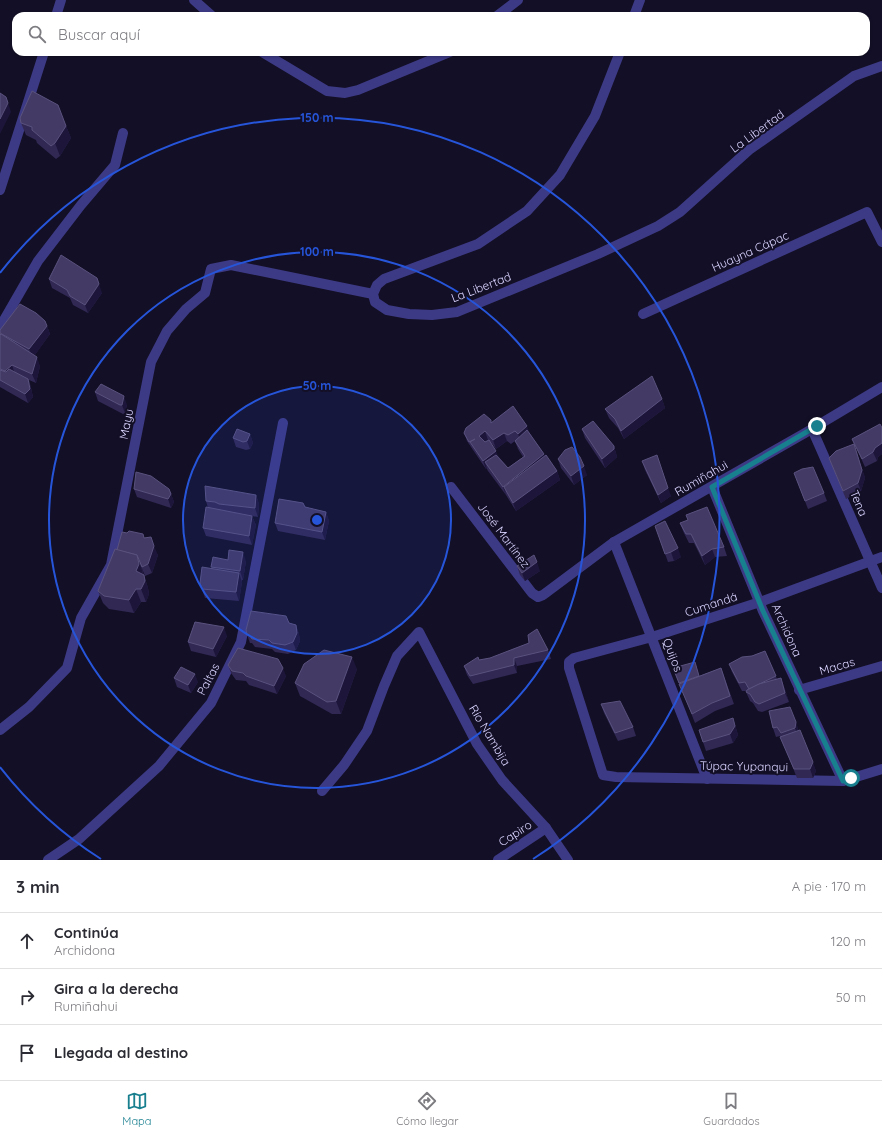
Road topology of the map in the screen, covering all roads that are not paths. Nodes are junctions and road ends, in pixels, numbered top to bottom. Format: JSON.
{"nodes":[{"id":1,"x":61,"y":0,"type":"edge"},
{"id":2,"x":194,"y":0,"type":"edge"},
{"id":3,"x":518,"y":0,"type":"edge"},
{"id":4,"x":640,"y":0,"type":"edge"},
{"id":5,"x":57,"y":12,"type":"edge"},
{"id":6,"x":208,"y":12,"type":"edge"},
{"id":7,"x":502,"y":12,"type":"edge"},
{"id":8,"x":636,"y":12,"type":"edge"},
{"id":9,"x":43,"y":56,"type":"edge"},
{"id":10,"x":269,"y":56,"type":"edge"},
{"id":11,"x":440,"y":56,"type":"edge"},
{"id":12,"x":618,"y":56,"type":"edge"},
{"id":13,"x":882,"y":66,"type":"edge"},
{"id":14,"x":123,"y":133,"type":"dead end"},
{"id":15,"x":0,"y":190,"type":"edge"},
{"id":16,"x":882,"y":242,"type":"edge"},
{"id":17,"x":373,"y":294,"type":"junction"},
{"id":18,"x":11,"y":310,"type":"junction"},
{"id":19,"x":644,"y":314,"type":"dead end"},
{"id":20,"x":0,"y":317,"type":"edge"},
{"id":21,"x":0,"y":328,"type":"edge"},
{"id":22,"x":882,"y":386,"type":"edge"},
{"id":23,"x":283,"y":423,"type":"dead end"},
{"id":24,"x":812,"y":429,"type":"junction"},
{"id":25,"x":451,"y":487,"type":"dead end"},
{"id":26,"x":712,"y":487,"type":"junction"},
{"id":27,"x":614,"y":542,"type":"junction"},
{"id":28,"x":882,"y":557,"type":"edge"},
{"id":29,"x":870,"y":562,"type":"junction"},
{"id":30,"x":882,"y":588,"type":"edge"},
{"id":31,"x":538,"y":597,"type":"joint"},
{"id":32,"x":760,"y":602,"type":"junction"},
{"id":33,"x":652,"y":637,"type":"junction"},
{"id":34,"x":882,"y":666,"type":"edge"},
{"id":35,"x":799,"y":690,"type":"junction"},
{"id":36,"x":0,"y":730,"type":"edge"},
{"id":37,"x":882,"y":769,"type":"edge"},
{"id":38,"x":603,"y":775,"type":"joint"},
{"id":39,"x":707,"y":779,"type":"junction"},
{"id":40,"x":843,"y":781,"type":"junction"},
{"id":41,"x":322,"y":791,"type":"dead end"},
{"id":42,"x":546,"y":828,"type":"junction"},
{"id":43,"x":48,"y":860,"type":"edge"},
{"id":44,"x":498,"y":860,"type":"edge"},
{"id":45,"x":568,"y":860,"type":"edge"}],
"edges":[{"from":1,"to":5,"type":"street"},
{"from":2,"to":6,"type":"street"},
{"from":3,"to":7,"type":"street"},
{"from":4,"to":8,"type":"street"},
{"from":9,"to":15,"type":"street"},
{"from":10,"to":11,"type":"street"},
{"from":12,"to":17,"type":"street"},
{"from":13,"to":17,"type":"street","name":"La Libertad"},
{"from":14,"to":18,"type":"street"},
{"from":16,"to":19,"type":"street","name":"Huayna Cápac"},
{"from":17,"to":36,"type":"street","name":"Mayu"},
{"from":18,"to":20,"type":"street"},
{"from":18,"to":21,"type":"street"},
{"from":22,"to":24,"type":"street","name":"Rumiñahui"},
{"from":23,"to":43,"type":"street","name":"Paltas"},
{"from":24,"to":26,"type":"street","name":"Rumiñahui"},
{"from":24,"to":29,"type":"street","name":"Tena"},
{"from":25,"to":31,"type":"street","name":"José Martínez"},
{"from":26,"to":27,"type":"street","name":"Rumiñahui"},
{"from":26,"to":32,"type":"street","name":"Archidona"},
{"from":27,"to":31,"type":"street","name":"Rumiñahui"},
{"from":27,"to":33,"type":"street","name":"Quijos"},
{"from":28,"to":29,"type":"street","name":"Cumandá"},
{"from":29,"to":30,"type":"street","name":"Tena"},
{"from":29,"to":32,"type":"street","name":"Cumandá"},
{"from":32,"to":33,"type":"street","name":"Cumandá"},
{"from":32,"to":35,"type":"street","name":"Archidona"},
{"from":33,"to":38,"type":"street","name":"Cumandá"},
{"from":33,"to":39,"type":"street","name":"Quijos"},
{"from":34,"to":35,"type":"street","name":"Macas"},
{"from":35,"to":40,"type":"street","name":"Archidona"},
{"from":37,"to":40,"type":"street","name":"Túpac Yupanqui"},
{"from":38,"to":39,"type":"street","name":"Túpac Yupanqui"},
{"from":39,"to":40,"type":"street","name":"Túpac Yupanqui"},
{"from":41,"to":42,"type":"street","name":"Río Nambija"},
{"from":42,"to":44,"type":"street","name":"Capiro"},
{"from":42,"to":45,"type":"street","name":"Río Nambija"}]}
